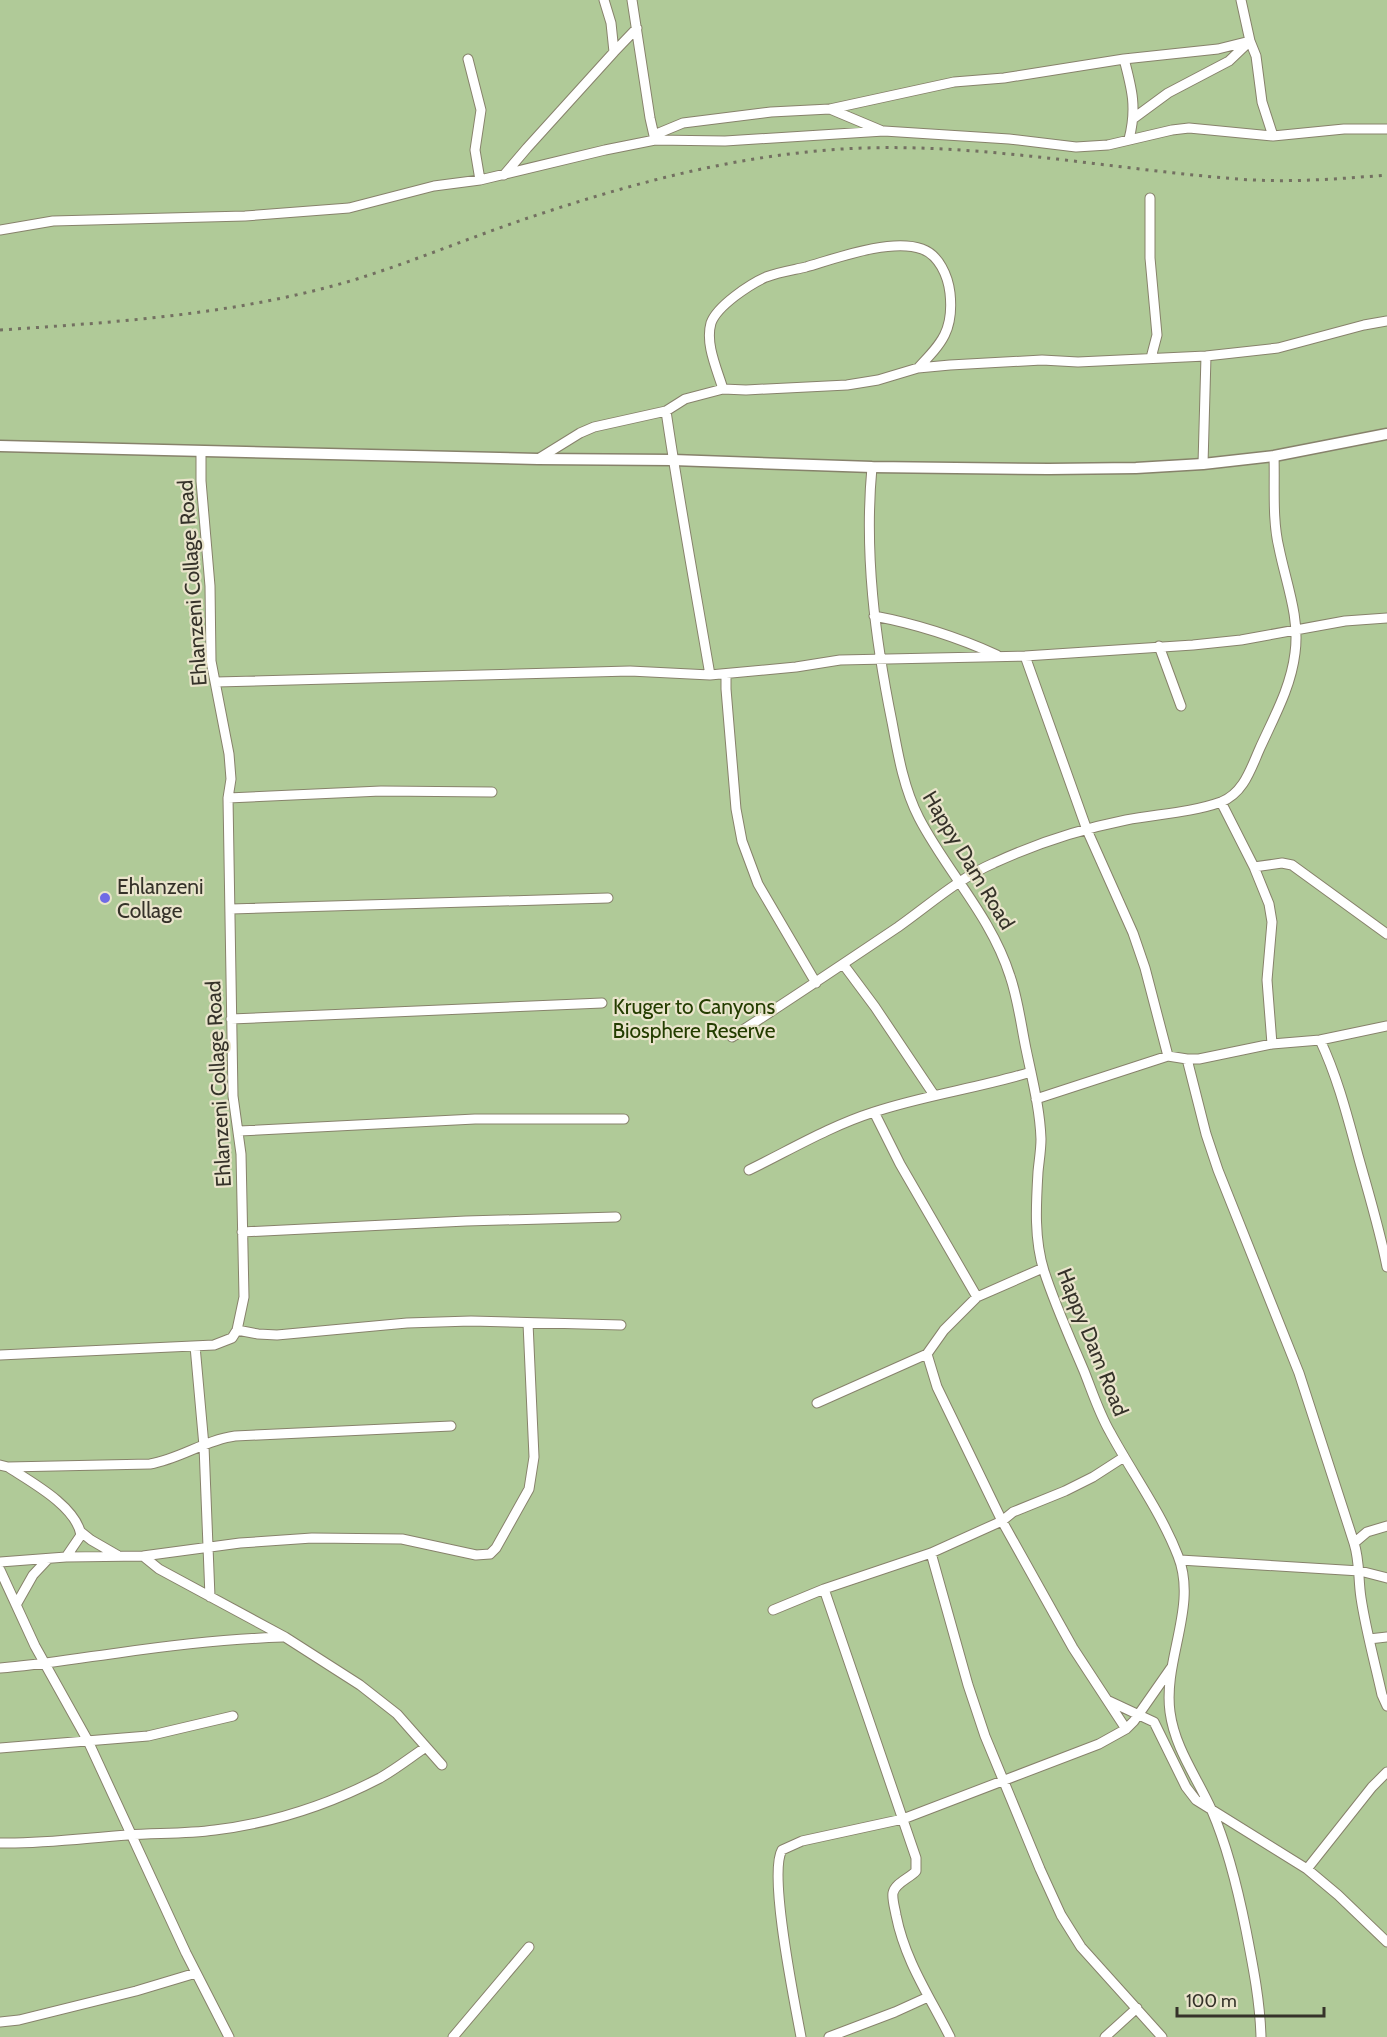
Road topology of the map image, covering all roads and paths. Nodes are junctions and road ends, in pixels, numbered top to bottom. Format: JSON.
{"nodes":[{"id":1,"x":603,"y":0,"type":"edge"},
{"id":2,"x":632,"y":0,"type":"edge"},
{"id":3,"x":1241,"y":0,"type":"edge"},
{"id":4,"x":637,"y":28,"type":"junction"},
{"id":5,"x":1250,"y":41,"type":"junction"},
{"id":6,"x":614,"y":52,"type":"junction"},
{"id":7,"x":468,"y":59,"type":"dead end"},
{"id":8,"x":1124,"y":59,"type":"junction"},
{"id":9,"x":830,"y":109,"type":"junction"},
{"id":10,"x":1134,"y":118,"type":"junction"},
{"id":11,"x":1387,"y":129,"type":"edge"},
{"id":12,"x":884,"y":132,"type":"junction"},
{"id":13,"x":1273,"y":136,"type":"junction"},
{"id":14,"x":654,"y":138,"type":"junction"},
{"id":15,"x":1129,"y":139,"type":"junction"},
{"id":16,"x":504,"y":175,"type":"junction"},
{"id":17,"x":480,"y":180,"type":"junction"},
{"id":18,"x":1150,"y":198,"type":"dead end"},
{"id":19,"x":0,"y":230,"type":"edge"},
{"id":20,"x":1387,"y":321,"type":"edge"},
{"id":21,"x":1206,"y":356,"type":"junction"},
{"id":22,"x":1150,"y":358,"type":"junction"},
{"id":23,"x":918,"y":369,"type":"junction"},
{"id":24,"x":723,"y":389,"type":"junction"},
{"id":25,"x":666,"y":411,"type":"junction"},
{"id":26,"x":1387,"y":434,"type":"edge"},
{"id":27,"x":0,"y":446,"type":"edge"},
{"id":28,"x":201,"y":452,"type":"junction"},
{"id":29,"x":1274,"y":456,"type":"junction"},
{"id":30,"x":538,"y":459,"type":"junction"},
{"id":31,"x":673,"y":460,"type":"junction"},
{"id":32,"x":1203,"y":464,"type":"junction"},
{"id":33,"x":872,"y":467,"type":"junction"},
{"id":34,"x":874,"y":616,"type":"junction"},
{"id":35,"x":1387,"y":618,"type":"edge"},
{"id":36,"x":1297,"y":630,"type":"junction"},
{"id":37,"x":1159,"y":646,"type":"junction"},
{"id":38,"x":1000,"y":656,"type":"junction"},
{"id":39,"x":1025,"y":656,"type":"junction"},
{"id":40,"x":879,"y":659,"type":"junction"},
{"id":41,"x":726,"y":674,"type":"junction"},
{"id":42,"x":710,"y":675,"type":"junction"},
{"id":43,"x":216,"y":682,"type":"junction"},
{"id":44,"x":1181,"y":706,"type":"dead end"},
{"id":45,"x":492,"y":792,"type":"dead end"},
{"id":46,"x":228,"y":798,"type":"junction"},
{"id":47,"x":1221,"y":802,"type":"junction"},
{"id":48,"x":1087,"y":830,"type":"junction"},
{"id":49,"x":1254,"y":867,"type":"junction"},
{"id":50,"x":960,"y":882,"type":"junction"},
{"id":51,"x":608,"y":898,"type":"dead end"},
{"id":52,"x":231,"y":909,"type":"junction"},
{"id":53,"x":1387,"y":934,"type":"edge"},
{"id":54,"x":843,"y":964,"type":"junction"},
{"id":55,"x":816,"y":983,"type":"junction"},
{"id":56,"x":602,"y":1002,"type":"dead end"},
{"id":57,"x":231,"y":1019,"type":"junction"},
{"id":58,"x":1387,"y":1026,"type":"edge"},
{"id":59,"x":732,"y":1037,"type":"dead end"},
{"id":60,"x":1320,"y":1040,"type":"junction"},
{"id":61,"x":1272,"y":1044,"type":"junction"},
{"id":62,"x":1168,"y":1056,"type":"junction"},
{"id":63,"x":1187,"y":1059,"type":"junction"},
{"id":64,"x":1030,"y":1072,"type":"junction"},
{"id":65,"x":934,"y":1095,"type":"junction"},
{"id":66,"x":1036,"y":1099,"type":"junction"},
{"id":67,"x":874,"y":1112,"type":"junction"},
{"id":68,"x":624,"y":1119,"type":"dead end"},
{"id":69,"x":239,"y":1131,"type":"junction"},
{"id":70,"x":749,"y":1170,"type":"dead end"},
{"id":71,"x":616,"y":1217,"type":"dead end"},
{"id":72,"x":242,"y":1232,"type":"junction"},
{"id":73,"x":1384,"y":1237,"type":"edge"},
{"id":74,"x":1043,"y":1268,"type":"junction"},
{"id":75,"x":1387,"y":1268,"type":"edge"},
{"id":76,"x":977,"y":1298,"type":"junction"},
{"id":77,"x":528,"y":1323,"type":"junction"},
{"id":78,"x":621,"y":1325,"type":"dead end"},
{"id":79,"x":237,"y":1330,"type":"junction"},
{"id":80,"x":195,"y":1346,"type":"junction"},
{"id":81,"x":0,"y":1354,"type":"edge"},
{"id":82,"x":927,"y":1354,"type":"junction"},
{"id":83,"x":817,"y":1403,"type":"dead end"},
{"id":84,"x":451,"y":1426,"type":"dead end"},
{"id":85,"x":204,"y":1446,"type":"junction"},
{"id":86,"x":1124,"y":1458,"type":"junction"},
{"id":87,"x":4,"y":1466,"type":"edge"},
{"id":88,"x":1002,"y":1521,"type":"junction"},
{"id":89,"x":1387,"y":1526,"type":"edge"},
{"id":90,"x":81,"y":1532,"type":"junction"},
{"id":91,"x":1354,"y":1543,"type":"junction"},
{"id":92,"x":207,"y":1548,"type":"junction"},
{"id":93,"x":931,"y":1553,"type":"junction"},
{"id":94,"x":143,"y":1556,"type":"junction"},
{"id":95,"x":66,"y":1557,"type":"junction"},
{"id":96,"x":120,"y":1557,"type":"junction"},
{"id":97,"x":48,"y":1558,"type":"junction"},
{"id":98,"x":1180,"y":1560,"type":"junction"},
{"id":99,"x":0,"y":1562,"type":"edge"},
{"id":100,"x":0,"y":1570,"type":"edge"},
{"id":101,"x":1360,"y":1571,"type":"junction"},
{"id":102,"x":1387,"y":1578,"type":"edge"},
{"id":103,"x":824,"y":1589,"type":"junction"},
{"id":104,"x":210,"y":1597,"type":"junction"},
{"id":105,"x":16,"y":1605,"type":"junction"},
{"id":106,"x":773,"y":1610,"type":"dead end"},
{"id":107,"x":285,"y":1637,"type":"junction"},
{"id":108,"x":1387,"y":1637,"type":"edge"},
{"id":109,"x":1369,"y":1639,"type":"junction"},
{"id":110,"x":46,"y":1664,"type":"junction"},
{"id":111,"x":1172,"y":1666,"type":"junction"},
{"id":112,"x":0,"y":1668,"type":"edge"},
{"id":113,"x":1107,"y":1700,"type":"junction"},
{"id":114,"x":1387,"y":1706,"type":"edge"},
{"id":115,"x":1139,"y":1715,"type":"junction"},
{"id":116,"x":233,"y":1716,"type":"dead end"},
{"id":117,"x":1126,"y":1729,"type":"junction"},
{"id":118,"x":88,"y":1741,"type":"junction"},
{"id":119,"x":426,"y":1747,"type":"junction"},
{"id":120,"x":0,"y":1748,"type":"edge"},
{"id":121,"x":442,"y":1766,"type":"dead end"},
{"id":122,"x":1387,"y":1772,"type":"edge"},
{"id":123,"x":1005,"y":1780,"type":"junction"},
{"id":124,"x":1387,"y":1786,"type":"edge"},
{"id":125,"x":1372,"y":1787,"type":"junction"},
{"id":126,"x":1212,"y":1810,"type":"junction"},
{"id":127,"x":903,"y":1819,"type":"junction"},
{"id":128,"x":132,"y":1834,"type":"junction"},
{"id":129,"x":0,"y":1843,"type":"edge"},
{"id":130,"x":1307,"y":1869,"type":"junction"},
{"id":131,"x":1387,"y":1942,"type":"edge"},
{"id":132,"x":529,"y":1947,"type":"dead end"},
{"id":133,"x":196,"y":1973,"type":"junction"},
{"id":134,"x":928,"y":1997,"type":"junction"},
{"id":135,"x":1137,"y":2008,"type":"junction"},
{"id":136,"x":0,"y":2022,"type":"edge"},
{"id":137,"x":229,"y":2037,"type":"edge"},
{"id":138,"x":453,"y":2037,"type":"edge"},
{"id":139,"x":801,"y":2037,"type":"edge"},
{"id":140,"x":829,"y":2037,"type":"edge"},
{"id":141,"x":950,"y":2037,"type":"edge"},
{"id":142,"x":1105,"y":2037,"type":"edge"},
{"id":143,"x":1162,"y":2037,"type":"edge"},
{"id":144,"x":1261,"y":2037,"type":"edge"}],
"edges":[{"from":1,"to":6,"type":"street"},
{"from":2,"to":4,"type":"street"},
{"from":3,"to":5,"type":"street"},
{"from":4,"to":6,"type":"street"},
{"from":4,"to":14,"type":"street"},
{"from":5,"to":8,"type":"street"},
{"from":5,"to":10,"type":"street"},
{"from":5,"to":13,"type":"street"},
{"from":6,"to":16,"type":"street"},
{"from":7,"to":17,"type":"street"},
{"from":8,"to":9,"type":"street"},
{"from":8,"to":10,"type":"street"},
{"from":9,"to":12,"type":"street"},
{"from":9,"to":14,"type":"street"},
{"from":10,"to":15,"type":"street"},
{"from":11,"to":13,"type":"street"},
{"from":12,"to":14,"type":"street"},
{"from":12,"to":15,"type":"street"},
{"from":13,"to":15,"type":"street"},
{"from":14,"to":16,"type":"street"},
{"from":16,"to":17,"type":"street"},
{"from":17,"to":19,"type":"street"},
{"from":18,"to":22,"type":"street"},
{"from":20,"to":21,"type":"street"},
{"from":21,"to":22,"type":"street"},
{"from":21,"to":32,"type":"street"},
{"from":22,"to":23,"type":"street"},
{"from":23,"to":24,"type":"street"},
{"from":23,"to":24,"type":"street"},
{"from":24,"to":25,"type":"street"},
{"from":25,"to":30,"type":"street"},
{"from":25,"to":31,"type":"street"},
{"from":26,"to":29,"type":"street"},
{"from":27,"to":28,"type":"street"},
{"from":28,"to":30,"type":"street"},
{"from":28,"to":43,"type":"street","name":"Ehlanzeni Collage Road"},
{"from":29,"to":32,"type":"street"},
{"from":29,"to":36,"type":"street"},
{"from":30,"to":31,"type":"street"},
{"from":31,"to":33,"type":"street"},
{"from":31,"to":42,"type":"street"},
{"from":32,"to":33,"type":"street"},
{"from":33,"to":34,"type":"street","name":"Happy Dam Road"},
{"from":34,"to":38,"type":"street"},
{"from":34,"to":40,"type":"street","name":"Happy Dam Road"},
{"from":35,"to":36,"type":"street"},
{"from":36,"to":37,"type":"street"},
{"from":36,"to":47,"type":"street"},
{"from":37,"to":39,"type":"street"},
{"from":37,"to":44,"type":"street"},
{"from":38,"to":39,"type":"street"},
{"from":38,"to":40,"type":"street"},
{"from":39,"to":48,"type":"street"},
{"from":40,"to":41,"type":"street"},
{"from":40,"to":50,"type":"street","name":"Happy Dam Road"},
{"from":41,"to":42,"type":"street"},
{"from":41,"to":55,"type":"street"},
{"from":42,"to":43,"type":"street"},
{"from":43,"to":46,"type":"street","name":"Ehlanzeni Collage Road"},
{"from":45,"to":46,"type":"street"},
{"from":46,"to":52,"type":"street","name":"Ehlanzeni Collage Road"},
{"from":47,"to":48,"type":"street"},
{"from":47,"to":49,"type":"street"},
{"from":48,"to":50,"type":"street"},
{"from":48,"to":62,"type":"street"},
{"from":49,"to":53,"type":"street"},
{"from":49,"to":61,"type":"street"},
{"from":50,"to":54,"type":"street"},
{"from":50,"to":64,"type":"street","name":"Happy Dam Road"},
{"from":51,"to":52,"type":"street"},
{"from":52,"to":57,"type":"street","name":"Ehlanzeni Collage Road"},
{"from":54,"to":55,"type":"street"},
{"from":54,"to":65,"type":"street"},
{"from":55,"to":59,"type":"street"},
{"from":56,"to":57,"type":"street"},
{"from":57,"to":69,"type":"street","name":"Ehlanzeni Collage Road"},
{"from":58,"to":60,"type":"street"},
{"from":60,"to":61,"type":"street"},
{"from":60,"to":73,"type":"street"},
{"from":61,"to":63,"type":"street"},
{"from":62,"to":63,"type":"street"},
{"from":62,"to":66,"type":"street"},
{"from":63,"to":91,"type":"street"},
{"from":64,"to":65,"type":"street"},
{"from":64,"to":66,"type":"street","name":"Happy Dam Road"},
{"from":65,"to":67,"type":"street"},
{"from":66,"to":74,"type":"street","name":"Happy Dam Road"},
{"from":67,"to":70,"type":"street"},
{"from":67,"to":76,"type":"street"},
{"from":68,"to":69,"type":"street"},
{"from":69,"to":72,"type":"street","name":"Ehlanzeni Collage Road"},
{"from":71,"to":72,"type":"street"},
{"from":72,"to":79,"type":"street","name":"Ehlanzeni Collage Road"},
{"from":73,"to":75,"type":"street"},
{"from":74,"to":76,"type":"street"},
{"from":74,"to":86,"type":"street","name":"Happy Dam Road"},
{"from":76,"to":82,"type":"street"},
{"from":77,"to":78,"type":"street"},
{"from":77,"to":79,"type":"street"},
{"from":77,"to":92,"type":"street"},
{"from":79,"to":80,"type":"street"},
{"from":80,"to":81,"type":"street"},
{"from":80,"to":85,"type":"street"},
{"from":82,"to":83,"type":"street"},
{"from":82,"to":88,"type":"street"},
{"from":84,"to":85,"type":"street"},
{"from":85,"to":87,"type":"street"},
{"from":85,"to":92,"type":"street"},
{"from":86,"to":88,"type":"street"},
{"from":86,"to":98,"type":"street","name":"Happy Dam Road"},
{"from":87,"to":90,"type":"street"},
{"from":88,"to":93,"type":"street"},
{"from":88,"to":113,"type":"street"},
{"from":89,"to":91,"type":"street"},
{"from":90,"to":95,"type":"street"},
{"from":90,"to":96,"type":"street"},
{"from":91,"to":101,"type":"street"},
{"from":92,"to":94,"type":"street"},
{"from":92,"to":104,"type":"street"},
{"from":93,"to":103,"type":"street"},
{"from":93,"to":123,"type":"street"},
{"from":94,"to":96,"type":"street"},
{"from":94,"to":104,"type":"street"},
{"from":95,"to":96,"type":"street"},
{"from":95,"to":97,"type":"street"},
{"from":97,"to":99,"type":"street"},
{"from":97,"to":105,"type":"street"},
{"from":98,"to":101,"type":"street"},
{"from":98,"to":111,"type":"street","name":"Happy Dam Road"},
{"from":100,"to":105,"type":"street"},
{"from":101,"to":102,"type":"street"},
{"from":101,"to":109,"type":"street"},
{"from":103,"to":106,"type":"street"},
{"from":103,"to":127,"type":"street"},
{"from":104,"to":107,"type":"street"},
{"from":105,"to":110,"type":"street"},
{"from":107,"to":110,"type":"street"},
{"from":107,"to":119,"type":"street"},
{"from":108,"to":109,"type":"street"},
{"from":109,"to":114,"type":"street"},
{"from":110,"to":112,"type":"street"},
{"from":110,"to":118,"type":"street"},
{"from":111,"to":115,"type":"street"},
{"from":111,"to":126,"type":"street","name":"Happy Dam Road"},
{"from":113,"to":115,"type":"street"},
{"from":113,"to":117,"type":"street"},
{"from":115,"to":117,"type":"street"},
{"from":115,"to":126,"type":"street"},
{"from":116,"to":118,"type":"street"},
{"from":117,"to":123,"type":"street"},
{"from":118,"to":120,"type":"street"},
{"from":118,"to":128,"type":"street"},
{"from":119,"to":121,"type":"street"},
{"from":119,"to":128,"type":"street"},
{"from":122,"to":125,"type":"street"},
{"from":123,"to":127,"type":"street"},
{"from":123,"to":135,"type":"street"},
{"from":124,"to":125,"type":"street"},
{"from":125,"to":130,"type":"street"},
{"from":126,"to":130,"type":"street"},
{"from":126,"to":144,"type":"street","name":"Happy Dam Road"},
{"from":127,"to":134,"type":"street"},
{"from":127,"to":139,"type":"street"},
{"from":128,"to":129,"type":"street"},
{"from":128,"to":133,"type":"street"},
{"from":130,"to":131,"type":"street"},
{"from":132,"to":138,"type":"street"},
{"from":133,"to":136,"type":"street"},
{"from":133,"to":137,"type":"street"},
{"from":134,"to":140,"type":"street"},
{"from":134,"to":141,"type":"street"},
{"from":135,"to":142,"type":"street"},
{"from":135,"to":143,"type":"street"}]}
